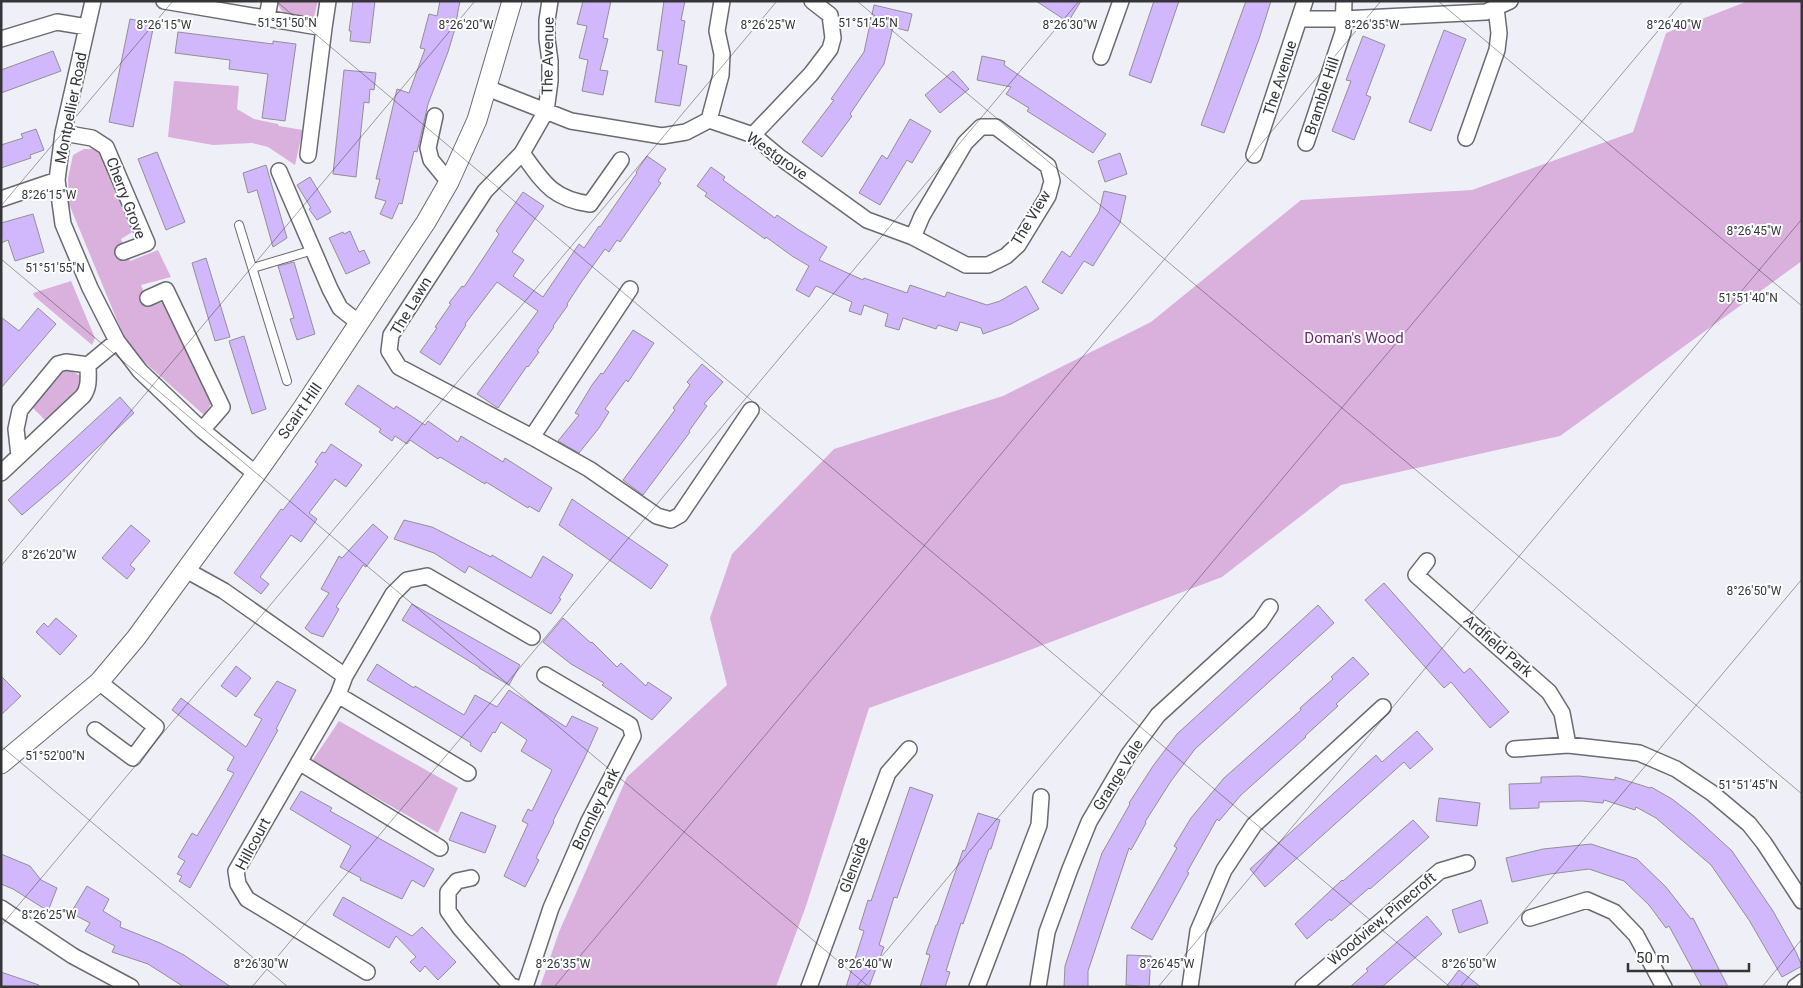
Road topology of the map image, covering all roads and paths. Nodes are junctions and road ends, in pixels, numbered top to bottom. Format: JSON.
{"nodes":[{"id":1,"x":93,"y":1,"type":"edge"},
{"id":2,"x":164,"y":1,"type":"edge"},
{"id":3,"x":270,"y":1,"type":"edge"},
{"id":4,"x":328,"y":1,"type":"edge"},
{"id":5,"x":512,"y":1,"type":"edge"},
{"id":6,"x":550,"y":1,"type":"edge"},
{"id":7,"x":722,"y":1,"type":"edge"},
{"id":8,"x":812,"y":1,"type":"edge"},
{"id":9,"x":1121,"y":1,"type":"edge"},
{"id":10,"x":1306,"y":1,"type":"edge"},
{"id":11,"x":1344,"y":1,"type":"edge"},
{"id":12,"x":1503,"y":5,"type":"edge"},
{"id":13,"x":267,"y":17,"type":"junction"},
{"id":14,"x":1300,"y":19,"type":"junction"},
{"id":15,"x":1343,"y":19,"type":"junction"},
{"id":16,"x":87,"y":27,"type":"junction"},
{"id":17,"x":324,"y":28,"type":"junction"},
{"id":18,"x":1,"y":39,"type":"edge"},
{"id":19,"x":1101,"y":57,"type":"dead end"},
{"id":20,"x":487,"y":88,"type":"junction"},
{"id":21,"x":546,"y":110,"type":"junction"},
{"id":22,"x":435,"y":116,"type":"dead end"},
{"id":23,"x":709,"y":120,"type":"junction"},
{"id":24,"x":63,"y":133,"type":"junction"},
{"id":25,"x":753,"y":135,"type":"junction"},
{"id":26,"x":1466,"y":138,"type":"dead end"},
{"id":27,"x":1306,"y":143,"type":"dead end"},
{"id":28,"x":522,"y":153,"type":"junction"},
{"id":29,"x":308,"y":155,"type":"dead end"},
{"id":30,"x":1254,"y":155,"type":"dead end"},
{"id":31,"x":621,"y":160,"type":"dead end"},
{"id":32,"x":279,"y":172,"type":"dead end"},
{"id":33,"x":57,"y":180,"type":"junction"},
{"id":34,"x":449,"y":182,"type":"junction"},
{"id":35,"x":1,"y":199,"type":"edge"},
{"id":36,"x":238,"y":225,"type":"dead end"},
{"id":37,"x":913,"y":238,"type":"junction"},
{"id":38,"x":313,"y":250,"type":"junction"},
{"id":39,"x":123,"y":252,"type":"dead end"},
{"id":40,"x":253,"y":268,"type":"junction"},
{"id":41,"x":630,"y":289,"type":"dead end"},
{"id":42,"x":148,"y":298,"type":"dead end"},
{"id":43,"x":359,"y":323,"type":"junction"},
{"id":44,"x":117,"y":341,"type":"junction"},
{"id":45,"x":88,"y":365,"type":"junction"},
{"id":46,"x":287,"y":380,"type":"dead end"},
{"id":47,"x":751,"y":410,"type":"dead end"},
{"id":48,"x":202,"y":430,"type":"junction"},
{"id":49,"x":532,"y":437,"type":"junction"},
{"id":50,"x":19,"y":456,"type":"junction"},
{"id":51,"x":1,"y":473,"type":"edge"},
{"id":52,"x":256,"y":474,"type":"junction"},
{"id":53,"x":1427,"y":561,"type":"dead end"},
{"id":54,"x":186,"y":570,"type":"junction"},
{"id":55,"x":1270,"y":607,"type":"dead end"},
{"id":56,"x":532,"y":637,"type":"dead end"},
{"id":57,"x":545,"y":675,"type":"dead end"},
{"id":58,"x":345,"y":676,"type":"junction"},
{"id":59,"x":99,"y":682,"type":"junction"},
{"id":60,"x":338,"y":695,"type":"junction"},
{"id":61,"x":1383,"y":707,"type":"dead end"},
{"id":62,"x":95,"y":730,"type":"dead end"},
{"id":63,"x":1568,"y":745,"type":"junction"},
{"id":64,"x":909,"y":749,"type":"dead end"},
{"id":65,"x":1514,"y":749,"type":"dead end"},
{"id":66,"x":299,"y":762,"type":"junction"},
{"id":67,"x":1,"y":764,"type":"edge"},
{"id":68,"x":468,"y":773,"type":"dead end"},
{"id":69,"x":1041,"y":797,"type":"dead end"},
{"id":70,"x":440,"y":848,"type":"dead end"},
{"id":71,"x":1467,"y":863,"type":"dead end"},
{"id":72,"x":471,"y":878,"type":"dead end"},
{"id":73,"x":1802,"y":901,"type":"edge"},
{"id":74,"x":1,"y":908,"type":"edge"},
{"id":75,"x":1530,"y":918,"type":"dead end"},
{"id":76,"x":367,"y":972,"type":"dead end"},
{"id":77,"x":131,"y":987,"type":"edge"},
{"id":78,"x":515,"y":987,"type":"edge"},
{"id":79,"x":525,"y":987,"type":"edge"},
{"id":80,"x":809,"y":987,"type":"edge"},
{"id":81,"x":977,"y":987,"type":"edge"},
{"id":82,"x":1038,"y":987,"type":"edge"},
{"id":83,"x":1190,"y":987,"type":"edge"},
{"id":84,"x":1303,"y":987,"type":"edge"},
{"id":85,"x":1664,"y":987,"type":"edge"}],
"edges":[{"from":1,"to":16,"type":"street","name":"Montpellier Road"},
{"from":2,"to":13,"type":"street"},
{"from":3,"to":13,"type":"street"},
{"from":4,"to":17,"type":"street"},
{"from":5,"to":20,"type":"street","name":"Scairt Hill"},
{"from":6,"to":21,"type":"street","name":"The Avenue"},
{"from":7,"to":23,"type":"street"},
{"from":8,"to":25,"type":"street"},
{"from":9,"to":19,"type":"street"},
{"from":10,"to":14,"type":"street","name":"The Avenue"},
{"from":11,"to":15,"type":"street","name":"Bramble Hill"},
{"from":12,"to":15,"type":"street"},
{"from":12,"to":26,"type":"street"},
{"from":13,"to":17,"type":"street"},
{"from":14,"to":15,"type":"street"},
{"from":14,"to":30,"type":"street","name":"The Avenue"},
{"from":15,"to":27,"type":"street","name":"Bramble Hill"},
{"from":16,"to":18,"type":"street"},
{"from":16,"to":24,"type":"street","name":"Montpellier Road"},
{"from":17,"to":29,"type":"street"},
{"from":20,"to":21,"type":"street"},
{"from":20,"to":34,"type":"street","name":"Scairt Hill"},
{"from":21,"to":23,"type":"street"},
{"from":21,"to":28,"type":"street","name":"The Lawn"},
{"from":22,"to":34,"type":"street"},
{"from":23,"to":25,"type":"street","name":"Westgrove"},
{"from":24,"to":33,"type":"street","name":"Montpellier Road"},
{"from":24,"to":39,"type":"street","name":"Cherry Grove"},
{"from":25,"to":37,"type":"street","name":"Westgrove"},
{"from":28,"to":31,"type":"street"},
{"from":28,"to":49,"type":"street","name":"The Lawn"},
{"from":32,"to":38,"type":"street"},
{"from":33,"to":35,"type":"street"},
{"from":33,"to":44,"type":"street","name":"Montpellier Road"},
{"from":34,"to":43,"type":"street","name":"Scairt Hill"},
{"from":36,"to":40,"type":"lane"},
{"from":37,"to":37,"type":"street","name":"The View"},
{"from":38,"to":40,"type":"lane"},
{"from":38,"to":43,"type":"street"},
{"from":40,"to":46,"type":"lane"},
{"from":41,"to":49,"type":"street"},
{"from":42,"to":48,"type":"street"},
{"from":43,"to":52,"type":"street","name":"Scairt Hill"},
{"from":44,"to":45,"type":"street"},
{"from":44,"to":48,"type":"street","name":"Montpellier Road"},
{"from":45,"to":50,"type":"street"},
{"from":45,"to":50,"type":"street"},
{"from":47,"to":49,"type":"street","name":"The Lawn"},
{"from":48,"to":52,"type":"street","name":"Montpellier Road"},
{"from":50,"to":51,"type":"street"},
{"from":52,"to":54,"type":"street","name":"Scairt Hill"},
{"from":53,"to":63,"type":"street","name":"Ardfield Park"},
{"from":54,"to":58,"type":"street"},
{"from":54,"to":59,"type":"street","name":"Scairt Hill"},
{"from":55,"to":82,"type":"street","name":"Grange Vale"},
{"from":56,"to":58,"type":"street","name":"Hillcourt"},
{"from":57,"to":79,"type":"street","name":"Bromley Park"},
{"from":58,"to":60,"type":"street","name":"Hillcourt"},
{"from":59,"to":62,"type":"street"},
{"from":59,"to":67,"type":"street","name":"Scairt Hill"},
{"from":60,"to":66,"type":"street","name":"Hillcourt"},
{"from":60,"to":68,"type":"street"},
{"from":61,"to":83,"type":"street"},
{"from":63,"to":65,"type":"street"},
{"from":63,"to":73,"type":"street"},
{"from":64,"to":80,"type":"street","name":"Glenside"},
{"from":66,"to":70,"type":"street"},
{"from":66,"to":76,"type":"street","name":"Hillcourt"},
{"from":69,"to":81,"type":"street"},
{"from":71,"to":84,"type":"street","name":"Woodview, Pinecroft"},
{"from":72,"to":78,"type":"street"},
{"from":74,"to":77,"type":"street"},
{"from":75,"to":85,"type":"street"}]}
